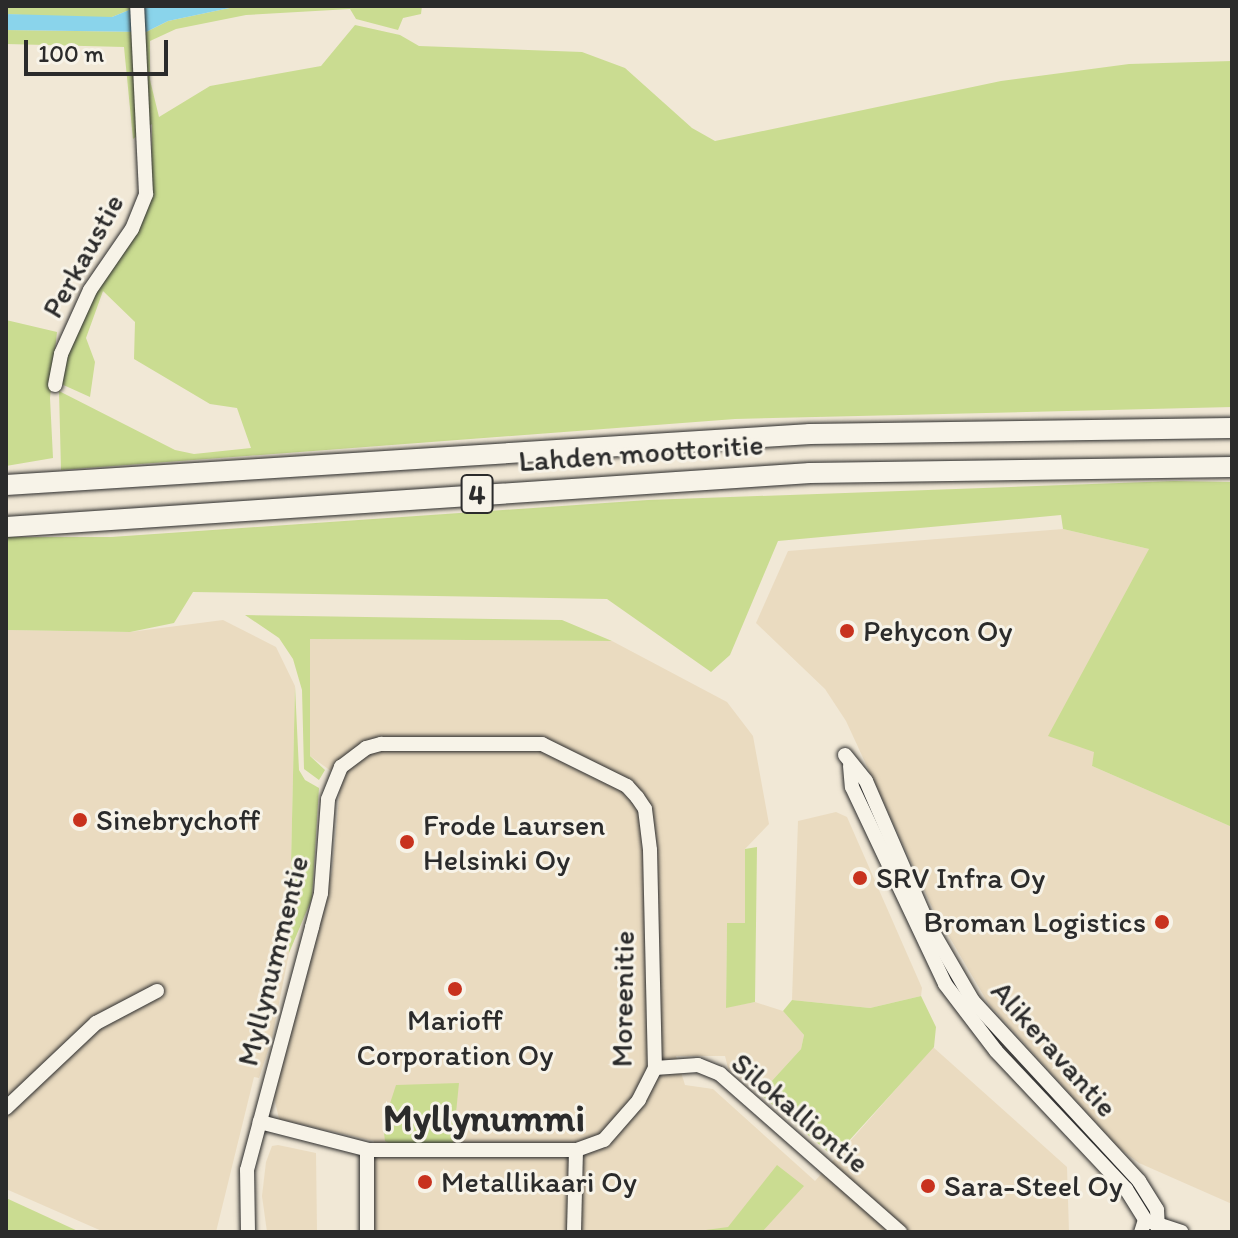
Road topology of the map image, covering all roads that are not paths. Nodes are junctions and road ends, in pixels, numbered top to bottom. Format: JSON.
{"nodes":[{"id":1,"x":137,"y":6,"type":"edge"},
{"id":2,"x":55,"y":385,"type":"dead end"},
{"id":3,"x":1232,"y":428,"type":"edge"},
{"id":4,"x":1232,"y":467,"type":"edge"},
{"id":5,"x":6,"y":485,"type":"edge"},
{"id":6,"x":6,"y":527,"type":"edge"},
{"id":7,"x":542,"y":744,"type":"joint"},
{"id":8,"x":157,"y":991,"type":"dead end"},
{"id":9,"x":655,"y":1068,"type":"junction"},
{"id":10,"x":6,"y":1108,"type":"edge"},
{"id":11,"x":260,"y":1122,"type":"junction"},
{"id":12,"x":367,"y":1150,"type":"junction"},
{"id":13,"x":576,"y":1150,"type":"junction"},
{"id":14,"x":1143,"y":1226,"type":"edge"},
{"id":15,"x":1159,"y":1228,"type":"edge"},
{"id":16,"x":248,"y":1232,"type":"edge"},
{"id":17,"x":367,"y":1232,"type":"edge"},
{"id":18,"x":574,"y":1232,"type":"edge"},
{"id":19,"x":900,"y":1232,"type":"edge"},
{"id":20,"x":1181,"y":1232,"type":"edge"}],
"edges":[{"from":1,"to":2,"type":"street","name":"Perkaustie"},
{"from":3,"to":5,"type":"highway","name":"Lahden moottoritie","number":"4"},
{"from":4,"to":6,"type":"highway","name":"Lahden moottoritie","number":"4"},
{"from":7,"to":9,"type":"street","name":"Moreenitie"},
{"from":7,"to":11,"type":"street","name":"Myllynummentie"},
{"from":8,"to":10,"type":"street"},
{"from":9,"to":13,"type":"street","name":"Moreenitie"},
{"from":9,"to":19,"type":"street","name":"Silokalliontie"},
{"from":11,"to":12,"type":"street","name":"Moreenitie"},
{"from":11,"to":16,"type":"street","name":"Myllynummentie"},
{"from":12,"to":13,"type":"street","name":"Moreenitie"},
{"from":12,"to":17,"type":"street"},
{"from":13,"to":18,"type":"street"},
{"from":14,"to":15,"type":"street"},
{"from":14,"to":15,"type":"street","name":"Alikeravantie"},
{"from":15,"to":20,"type":"street"}]}
